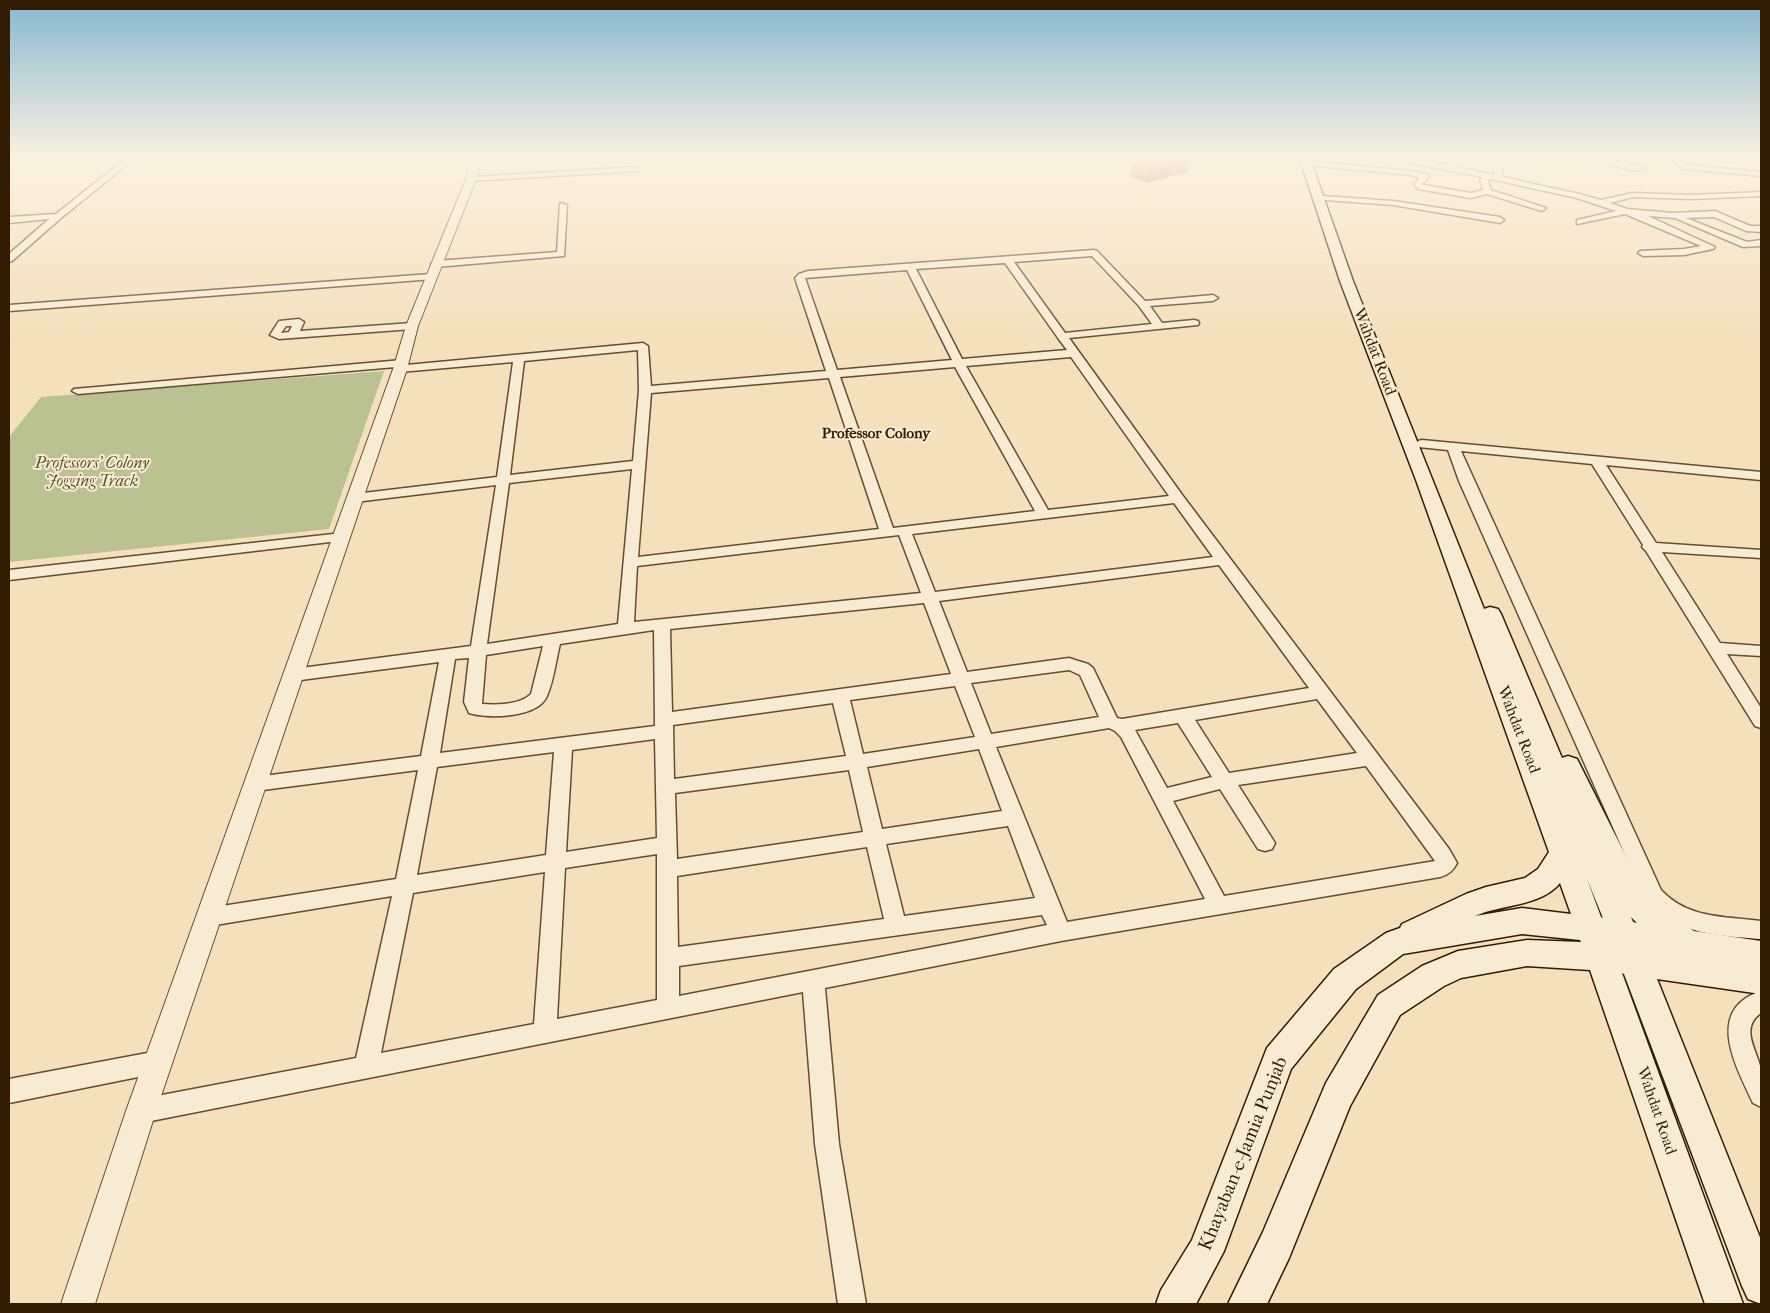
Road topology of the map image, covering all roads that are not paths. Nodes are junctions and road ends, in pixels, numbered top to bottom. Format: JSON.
{"nodes":[{"id":1,"x":53,"y":220,"type":"edge"},
{"id":2,"x":454,"y":220,"type":"edge"},
{"id":3,"x":562,"y":220,"type":"edge"},
{"id":4,"x":1324,"y":220,"type":"edge"},
{"id":5,"x":1334,"y":220,"type":"edge"},
{"id":6,"x":1587,"y":220,"type":"edge"},
{"id":7,"x":1650,"y":220,"type":"edge"},
{"id":8,"x":1684,"y":220,"type":"edge"},
{"id":9,"x":1728,"y":220,"type":"edge"},
{"id":10,"x":1580,"y":222,"type":"dead end"},
{"id":11,"x":1761,"y":228,"type":"edge"},
{"id":12,"x":1749,"y":230,"type":"junction"},
{"id":13,"x":1761,"y":235,"type":"edge"},
{"id":14,"x":1761,"y":243,"type":"edge"},
{"id":15,"x":1642,"y":253,"type":"dead end"},
{"id":16,"x":9,"y":259,"type":"edge"},
{"id":17,"x":1008,"y":260,"type":"junction"},
{"id":18,"x":436,"y":264,"type":"junction"},
{"id":19,"x":911,"y":268,"type":"junction"},
{"id":20,"x":430,"y":281,"type":"junction"},
{"id":21,"x":1213,"y":298,"type":"dead end"},
{"id":22,"x":1143,"y":304,"type":"junction"},
{"id":23,"x":9,"y":308,"type":"edge"},
{"id":24,"x":9,"y":316,"type":"edge"},
{"id":25,"x":1194,"y":323,"type":"dead end"},
{"id":26,"x":412,"y":326,"type":"junction"},
{"id":27,"x":1160,"y":327,"type":"junction"},
{"id":28,"x":277,"y":330,"type":"dead end"},
{"id":29,"x":1062,"y":336,"type":"junction"},
{"id":30,"x":1074,"y":353,"type":"junction"},
{"id":31,"x":518,"y":358,"type":"junction"},
{"id":32,"x":958,"y":362,"type":"junction"},
{"id":33,"x":401,"y":366,"type":"junction"},
{"id":34,"x":831,"y":372,"type":"junction"},
{"id":35,"x":645,"y":390,"type":"junction"},
{"id":36,"x":78,"y":391,"type":"dead end"},
{"id":37,"x":1422,"y":444,"type":"junction"},
{"id":38,"x":1454,"y":448,"type":"junction"},
{"id":39,"x":1597,"y":461,"type":"junction"},
{"id":40,"x":639,"y":464,"type":"junction"},
{"id":41,"x":1761,"y":476,"type":"edge"},
{"id":42,"x":503,"y":482,"type":"junction"},
{"id":43,"x":355,"y":498,"type":"junction"},
{"id":44,"x":1178,"y":499,"type":"junction"},
{"id":45,"x":1043,"y":514,"type":"junction"},
{"id":46,"x":896,"y":530,"type":"junction"},
{"id":47,"x":342,"y":537,"type":"junction"},
{"id":48,"x":1455,"y":543,"type":"junction"},
{"id":49,"x":1649,"y":547,"type":"junction"},
{"id":50,"x":1761,"y":554,"type":"edge"},
{"id":51,"x":1224,"y":560,"type":"junction"},
{"id":52,"x":630,"y":562,"type":"junction"},
{"id":53,"x":9,"y":575,"type":"edge"},
{"id":54,"x":931,"y":597,"type":"junction"},
{"id":55,"x":662,"y":626,"type":"junction"},
{"id":56,"x":626,"y":628,"type":"junction"},
{"id":57,"x":552,"y":639,"type":"junction"},
{"id":58,"x":1714,"y":648,"type":"junction"},
{"id":59,"x":478,"y":650,"type":"junction"},
{"id":60,"x":1761,"y":651,"type":"edge"},
{"id":61,"x":448,"y":654,"type":"junction"},
{"id":62,"x":293,"y":675,"type":"junction"},
{"id":63,"x":961,"y":679,"type":"junction"},
{"id":64,"x":1322,"y":692,"type":"junction"},
{"id":65,"x":840,"y":696,"type":"junction"},
{"id":66,"x":1183,"y":716,"type":"junction"},
{"id":67,"x":1761,"y":722,"type":"edge"},
{"id":68,"x":1115,"y":724,"type":"junction"},
{"id":69,"x":664,"y":725,"type":"junction"},
{"id":70,"x":1542,"y":738,"type":"junction"},
{"id":71,"x":987,"y":743,"type":"junction"},
{"id":72,"x":563,"y":745,"type":"junction"},
{"id":73,"x":1370,"y":758,"type":"junction"},
{"id":74,"x":430,"y":761,"type":"junction"},
{"id":75,"x":856,"y":762,"type":"junction"},
{"id":76,"x":1226,"y":780,"type":"junction"},
{"id":77,"x":255,"y":784,"type":"junction"},
{"id":78,"x":665,"y":787,"type":"junction"},
{"id":79,"x":1162,"y":797,"type":"junction"},
{"id":80,"x":1014,"y":817,"type":"junction"},
{"id":81,"x":875,"y":837,"type":"junction"},
{"id":82,"x":1265,"y":842,"type":"dead end"},
{"id":83,"x":667,"y":844,"type":"junction"},
{"id":84,"x":1564,"y":852,"type":"junction"},
{"id":85,"x":557,"y":862,"type":"junction"},
{"id":86,"x":668,"y":869,"type":"junction"},
{"id":87,"x":405,"y":886,"type":"junction"},
{"id":88,"x":1048,"y":905,"type":"junction"},
{"id":89,"x":1219,"y":906,"type":"junction"},
{"id":90,"x":209,"y":917,"type":"junction"},
{"id":91,"x":896,"y":926,"type":"junction"},
{"id":92,"x":1761,"y":930,"type":"edge"},
{"id":93,"x":1061,"y":932,"type":"junction"},
{"id":94,"x":1624,"y":934,"type":"junction"},
{"id":95,"x":1396,"y":942,"type":"junction"},
{"id":96,"x":1597,"y":943,"type":"junction"},
{"id":97,"x":1693,"y":944,"type":"junction"},
{"id":98,"x":1761,"y":954,"type":"edge"},
{"id":99,"x":669,"y":958,"type":"junction"},
{"id":100,"x":1635,"y":962,"type":"junction"},
{"id":101,"x":1761,"y":980,"type":"edge"},
{"id":102,"x":813,"y":981,"type":"junction"},
{"id":103,"x":1761,"y":1001,"type":"edge"},
{"id":104,"x":668,"y":1009,"type":"junction"},
{"id":105,"x":545,"y":1033,"type":"junction"},
{"id":106,"x":158,"y":1062,"type":"junction"},
{"id":107,"x":366,"y":1067,"type":"junction"},
{"id":108,"x":9,"y":1091,"type":"edge"},
{"id":109,"x":1761,"y":1095,"type":"edge"},
{"id":110,"x":141,"y":1110,"type":"junction"},
{"id":111,"x":1723,"y":1189,"type":"junction"},
{"id":112,"x":1761,"y":1243,"type":"edge"},
{"id":113,"x":1761,"y":1286,"type":"edge"},
{"id":114,"x":78,"y":1304,"type":"edge"},
{"id":115,"x":852,"y":1304,"type":"edge"},
{"id":116,"x":1176,"y":1304,"type":"edge"},
{"id":117,"x":1247,"y":1304,"type":"edge"},
{"id":118,"x":1724,"y":1304,"type":"edge"}],
"edges":[{"from":1,"to":16,"type":"street"},
{"from":2,"to":18,"type":"street"},
{"from":3,"to":18,"type":"street"},
{"from":4,"to":48,"type":"main road","name":"Wahdat Road"},
{"from":5,"to":37,"type":"main road","name":"Wahdat Road"},
{"from":6,"to":10,"type":"street"},
{"from":7,"to":15,"type":"street"},
{"from":8,"to":14,"type":"street"},
{"from":9,"to":12,"type":"street"},
{"from":11,"to":12,"type":"street"},
{"from":12,"to":13,"type":"street"},
{"from":17,"to":19,"type":"street"},
{"from":17,"to":22,"type":"street"},
{"from":17,"to":29,"type":"street"},
{"from":18,"to":20,"type":"street"},
{"from":19,"to":32,"type":"street"},
{"from":19,"to":34,"type":"street"},
{"from":20,"to":23,"type":"street"},
{"from":20,"to":24,"type":"street"},
{"from":20,"to":26,"type":"street"},
{"from":21,"to":22,"type":"street"},
{"from":22,"to":27,"type":"street"},
{"from":25,"to":27,"type":"street"},
{"from":26,"to":28,"type":"street"},
{"from":26,"to":33,"type":"street"},
{"from":27,"to":29,"type":"street"},
{"from":29,"to":30,"type":"street"},
{"from":30,"to":32,"type":"street"},
{"from":30,"to":44,"type":"street"},
{"from":31,"to":33,"type":"street"},
{"from":31,"to":35,"type":"street"},
{"from":31,"to":42,"type":"street"},
{"from":32,"to":34,"type":"street"},
{"from":32,"to":45,"type":"street"},
{"from":33,"to":36,"type":"street"},
{"from":33,"to":43,"type":"street"},
{"from":34,"to":35,"type":"street"},
{"from":34,"to":46,"type":"street"},
{"from":35,"to":40,"type":"street"},
{"from":37,"to":38,"type":"street"},
{"from":37,"to":48,"type":"main road","name":"Wahdat Road"},
{"from":38,"to":39,"type":"street"},
{"from":38,"to":92,"type":"street"},
{"from":39,"to":41,"type":"street"},
{"from":39,"to":49,"type":"street"},
{"from":40,"to":42,"type":"street"},
{"from":40,"to":52,"type":"street"},
{"from":42,"to":43,"type":"street"},
{"from":42,"to":59,"type":"street"},
{"from":43,"to":47,"type":"street"},
{"from":44,"to":45,"type":"street"},
{"from":44,"to":51,"type":"street"},
{"from":45,"to":46,"type":"street"},
{"from":46,"to":52,"type":"street"},
{"from":46,"to":54,"type":"street"},
{"from":47,"to":53,"type":"street"},
{"from":47,"to":62,"type":"street"},
{"from":48,"to":70,"type":"main road","name":"Wahdat Road"},
{"from":48,"to":84,"type":"main road","name":"Wahdat Road"},
{"from":49,"to":50,"type":"street"},
{"from":49,"to":58,"type":"street"},
{"from":51,"to":54,"type":"street"},
{"from":51,"to":64,"type":"street"},
{"from":52,"to":56,"type":"street"},
{"from":54,"to":55,"type":"street"},
{"from":54,"to":63,"type":"street"},
{"from":55,"to":56,"type":"street"},
{"from":55,"to":69,"type":"street"},
{"from":56,"to":57,"type":"street"},
{"from":57,"to":59,"type":"street"},
{"from":57,"to":59,"type":"street"},
{"from":58,"to":60,"type":"street"},
{"from":58,"to":67,"type":"street"},
{"from":59,"to":61,"type":"street"},
{"from":61,"to":62,"type":"street"},
{"from":61,"to":74,"type":"street"},
{"from":62,"to":77,"type":"street"},
{"from":63,"to":65,"type":"street"},
{"from":63,"to":68,"type":"street"},
{"from":63,"to":71,"type":"street"},
{"from":64,"to":66,"type":"street"},
{"from":64,"to":73,"type":"street"},
{"from":65,"to":69,"type":"street"},
{"from":65,"to":75,"type":"street"},
{"from":66,"to":68,"type":"street"},
{"from":66,"to":76,"type":"street"},
{"from":68,"to":71,"type":"street"},
{"from":68,"to":79,"type":"street"},
{"from":69,"to":72,"type":"street"},
{"from":69,"to":78,"type":"street"},
{"from":70,"to":94,"type":"main road","name":"Wahdat Road"},
{"from":70,"to":97,"type":"main road"},
{"from":71,"to":75,"type":"street"},
{"from":71,"to":80,"type":"street"},
{"from":72,"to":74,"type":"street"},
{"from":72,"to":85,"type":"street"},
{"from":73,"to":76,"type":"street"},
{"from":73,"to":89,"type":"street"},
{"from":74,"to":77,"type":"street"},
{"from":74,"to":87,"type":"street"},
{"from":75,"to":78,"type":"street"},
{"from":75,"to":81,"type":"street"},
{"from":76,"to":79,"type":"street"},
{"from":76,"to":82,"type":"street"},
{"from":77,"to":90,"type":"street"},
{"from":78,"to":83,"type":"street"},
{"from":79,"to":89,"type":"street"},
{"from":80,"to":81,"type":"street"},
{"from":80,"to":88,"type":"street"},
{"from":81,"to":86,"type":"street"},
{"from":81,"to":91,"type":"street"},
{"from":83,"to":85,"type":"street"},
{"from":83,"to":86,"type":"street"},
{"from":84,"to":95,"type":"main road"},
{"from":84,"to":96,"type":"main road","name":"Wahdat Road"},
{"from":85,"to":87,"type":"street"},
{"from":85,"to":105,"type":"street"},
{"from":86,"to":99,"type":"street"},
{"from":87,"to":90,"type":"street"},
{"from":87,"to":107,"type":"street"},
{"from":88,"to":91,"type":"street"},
{"from":88,"to":93,"type":"street"},
{"from":89,"to":93,"type":"street"},
{"from":90,"to":106,"type":"street"},
{"from":91,"to":99,"type":"street"},
{"from":93,"to":102,"type":"street"},
{"from":94,"to":96,"type":"main road"},
{"from":94,"to":97,"type":"main road"},
{"from":94,"to":100,"type":"main road","name":"Wahdat Road"},
{"from":95,"to":96,"type":"main road","name":"Khayaban-e-Jamia Punjab"},
{"from":95,"to":116,"type":"main road","name":"Khayaban-e-Jamia Punjab"},
{"from":96,"to":100,"type":"main road"},
{"from":96,"to":117,"type":"main road"},
{"from":96,"to":118,"type":"main road","name":"Wahdat Road"},
{"from":97,"to":98,"type":"main road"},
{"from":99,"to":104,"type":"street"},
{"from":100,"to":101,"type":"main road"},
{"from":100,"to":111,"type":"main road","name":"Wahdat Road"},
{"from":102,"to":104,"type":"street"},
{"from":102,"to":115,"type":"street"},
{"from":103,"to":109,"type":"street"},
{"from":104,"to":105,"type":"street"},
{"from":105,"to":107,"type":"street"},
{"from":106,"to":108,"type":"street"},
{"from":106,"to":110,"type":"street"},
{"from":107,"to":110,"type":"street"},
{"from":110,"to":114,"type":"street"},
{"from":111,"to":112,"type":"street"},
{"from":111,"to":113,"type":"main road","name":"Wahdat Road"}]}
